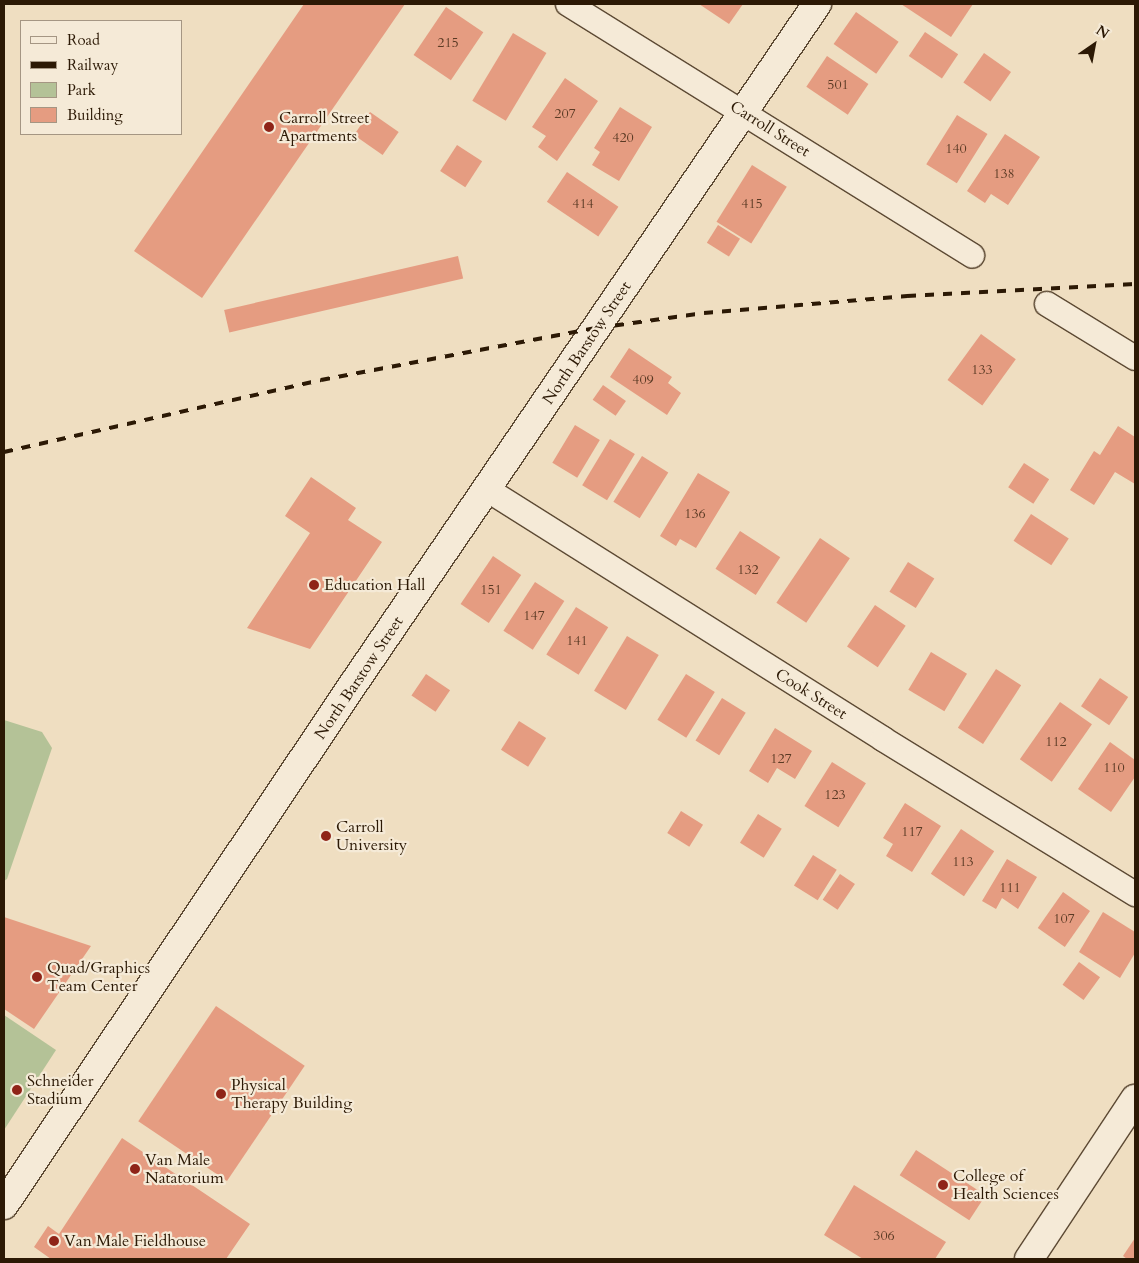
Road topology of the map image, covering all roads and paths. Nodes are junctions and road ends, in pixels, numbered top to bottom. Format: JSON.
{"nodes":[{"id":1,"x":568,"y":4,"type":"edge"},
{"id":2,"x":817,"y":4,"type":"edge"},
{"id":3,"x":743,"y":112,"type":"junction"},
{"id":4,"x":972,"y":255,"type":"dead end"},
{"id":5,"x":1047,"y":304,"type":"dead end"},
{"id":6,"x":1135,"y":358,"type":"edge"},
{"id":7,"x":488,"y":490,"type":"junction"},
{"id":8,"x":1135,"y":894,"type":"edge"},
{"id":9,"x":1135,"y":1099,"type":"edge"},
{"id":10,"x":4,"y":1205,"type":"edge"},
{"id":11,"x":1028,"y":1259,"type":"edge"}],
"edges":[{"from":1,"to":3,"type":"street","name":"Carroll Street"},
{"from":2,"to":3,"type":"street","name":"North Barstow Street"},
{"from":3,"to":4,"type":"street","name":"Carroll Street"},
{"from":3,"to":7,"type":"street","name":"North Barstow Street"},
{"from":5,"to":6,"type":"street"},
{"from":7,"to":8,"type":"street","name":"Cook Street"},
{"from":7,"to":10,"type":"street","name":"North Barstow Street"},
{"from":9,"to":11,"type":"street"}]}
